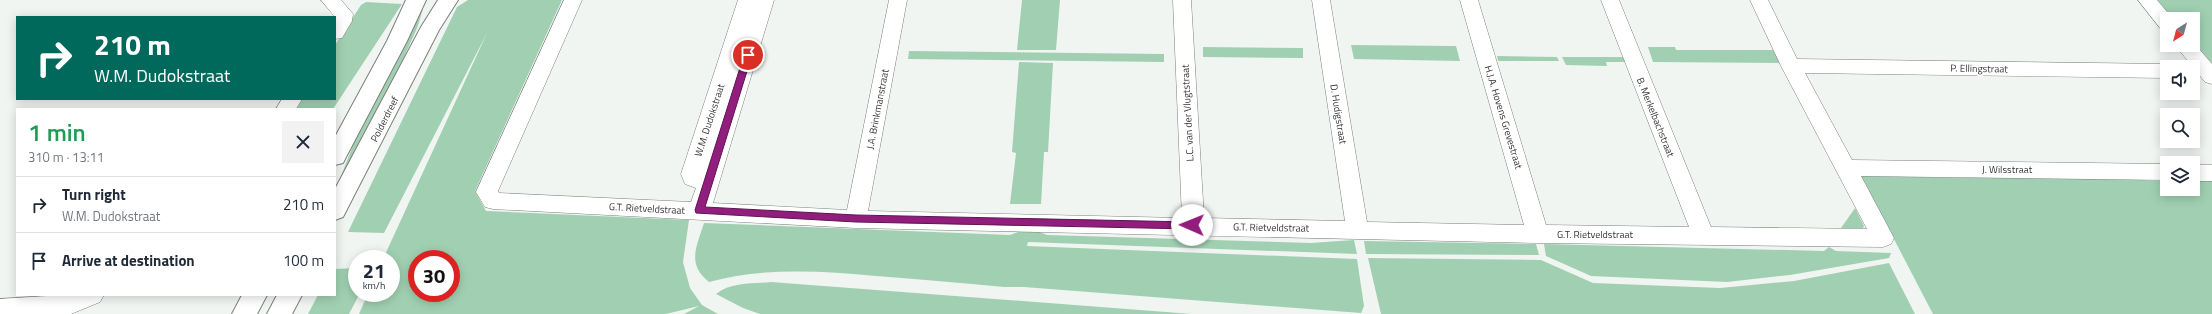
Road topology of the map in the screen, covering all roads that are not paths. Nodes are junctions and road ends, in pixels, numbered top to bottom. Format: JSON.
{"nodes":[{"id":1,"x":330,"y":0,"type":"edge"},
{"id":2,"x":416,"y":0,"type":"edge"},
{"id":3,"x":441,"y":0,"type":"edge"},
{"id":4,"x":448,"y":0,"type":"edge"},
{"id":5,"x":573,"y":0,"type":"edge"},
{"id":6,"x":747,"y":0,"type":"edge"},
{"id":7,"x":765,"y":0,"type":"edge"},
{"id":8,"x":898,"y":0,"type":"edge"},
{"id":9,"x":1182,"y":0,"type":"edge"},
{"id":10,"x":1321,"y":0,"type":"edge"},
{"id":11,"x":1469,"y":0,"type":"edge"},
{"id":12,"x":1610,"y":0,"type":"edge"},
{"id":13,"x":1759,"y":0,"type":"edge"},
{"id":14,"x":2147,"y":0,"type":"edge"},
{"id":15,"x":2160,"y":16,"type":"edge"},
{"id":16,"x":431,"y":27,"type":"junction"},
{"id":17,"x":336,"y":31,"type":"edge"},
{"id":18,"x":2190,"y":52,"type":"edge"},
{"id":19,"x":1792,"y":66,"type":"junction"},
{"id":20,"x":2160,"y":71,"type":"edge"},
{"id":21,"x":2204,"y":73,"type":"edge"},
{"id":22,"x":336,"y":155,"type":"edge"},
{"id":23,"x":1847,"y":168,"type":"junction"},
{"id":24,"x":2160,"y":172,"type":"edge"},
{"id":25,"x":2200,"y":173,"type":"edge"},
{"id":26,"x":2212,"y":173,"type":"edge"},
{"id":27,"x":710,"y":181,"type":"junction"},
{"id":28,"x":336,"y":209,"type":"edge"},
{"id":29,"x":700,"y":210,"type":"junction"},
{"id":30,"x":856,"y":219,"type":"junction"},
{"id":31,"x":1192,"y":225,"type":"junction"},
{"id":32,"x":1357,"y":229,"type":"junction"},
{"id":33,"x":1538,"y":234,"type":"junction"},
{"id":34,"x":1703,"y":234,"type":"junction"},
{"id":35,"x":90,"y":296,"type":"edge"},
{"id":36,"x":254,"y":296,"type":"edge"},
{"id":37,"x":289,"y":296,"type":"edge"},
{"id":38,"x":0,"y":309,"type":"edge"},
{"id":39,"x":244,"y":314,"type":"edge"},
{"id":40,"x":279,"y":314,"type":"edge"}],
"edges":[{"from":1,"to":17,"type":"street"},
{"from":2,"to":22,"type":"main road"},
{"from":3,"to":16,"type":"main road","name":"Polderdreef"},
{"from":4,"to":16,"type":"main road","name":"Polderdreef"},
{"from":5,"to":29,"type":"street","name":"G.T. Rietveldstraat"},
{"from":6,"to":27,"type":"street","name":"W.M. Dudokstraat"},
{"from":7,"to":27,"type":"street","name":"W.M. Dudokstraat"},
{"from":8,"to":30,"type":"street","name":"J.A. Brinkmanstraat"},
{"from":9,"to":31,"type":"street","name":"L.C. van der Vlugtstraat"},
{"from":10,"to":32,"type":"street","name":"D. Hudigstraat"},
{"from":11,"to":33,"type":"street","name":"H.J.A. Hovens Grevestraat"},
{"from":12,"to":34,"type":"street","name":"B. Merkelbachstraat"},
{"from":13,"to":19,"type":"street","name":"G.T. Rietveldstraat"},
{"from":14,"to":15,"type":"street"},
{"from":16,"to":28,"type":"main road","name":"Polderdreef"},
{"from":18,"to":21,"type":"street"},
{"from":19,"to":20,"type":"street","name":"P. Ellingstraat"},
{"from":19,"to":23,"type":"street","name":"G.T. Rietveldstraat"},
{"from":23,"to":24,"type":"street","name":"J. Wilsstraat"},
{"from":23,"to":34,"type":"street","name":"G.T. Rietveldstraat"},
{"from":25,"to":26,"type":"street"},
{"from":27,"to":29,"type":"street","name":"W.M. Dudokstraat"},
{"from":29,"to":30,"type":"street","name":"G.T. Rietveldstraat"},
{"from":30,"to":31,"type":"street","name":"G.T. Rietveldstraat"},
{"from":31,"to":32,"type":"street","name":"G.T. Rietveldstraat"},
{"from":32,"to":33,"type":"street","name":"G.T. Rietveldstraat"},
{"from":33,"to":34,"type":"street","name":"G.T. Rietveldstraat"},
{"from":35,"to":38,"type":"street"},
{"from":36,"to":39,"type":"main road"},
{"from":37,"to":40,"type":"main road"}]}
